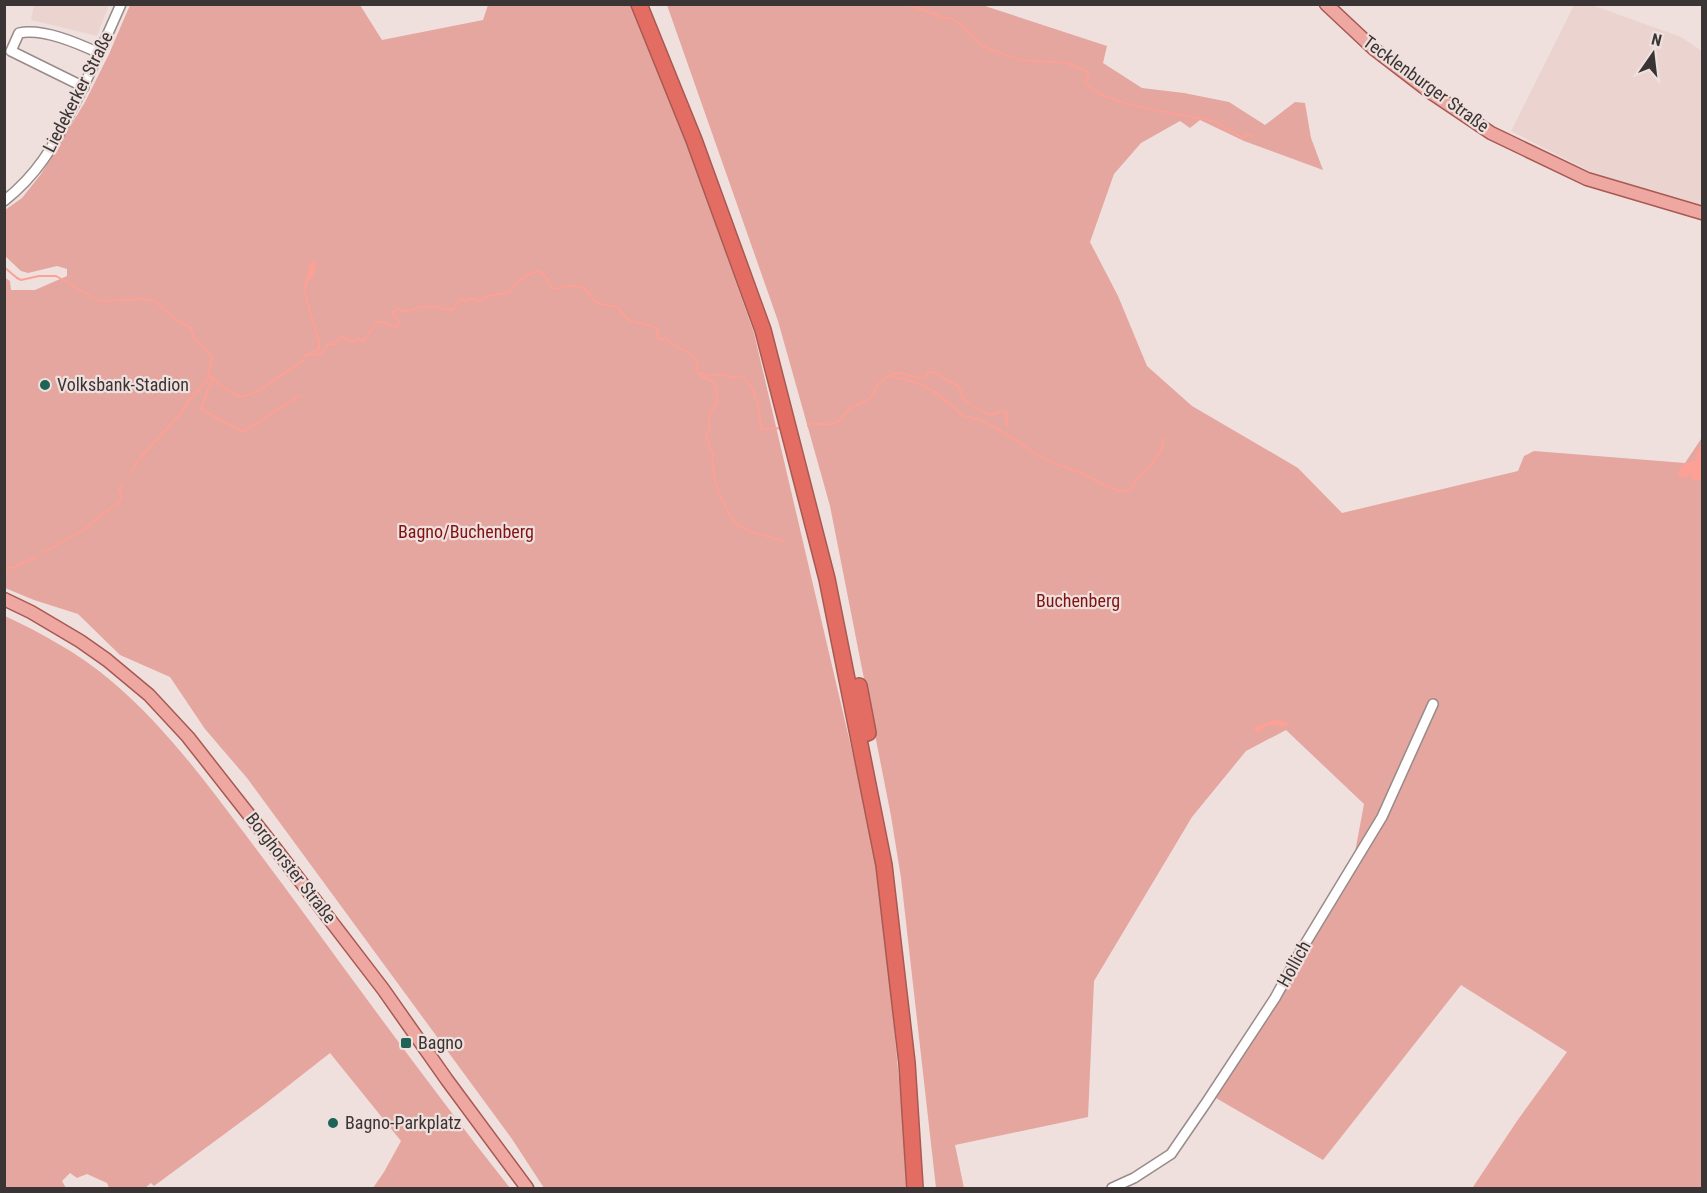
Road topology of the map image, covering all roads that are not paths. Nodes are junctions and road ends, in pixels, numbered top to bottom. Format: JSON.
{"nodes":[{"id":1,"x":121,"y":4,"type":"edge"},
{"id":2,"x":639,"y":4,"type":"edge"},
{"id":3,"x":649,"y":4,"type":"edge"},
{"id":4,"x":1326,"y":4,"type":"edge"},
{"id":5,"x":99,"y":53,"type":"junction"},
{"id":6,"x":84,"y":87,"type":"junction"},
{"id":7,"x":4,"y":201,"type":"edge"},
{"id":8,"x":1702,"y":213,"type":"edge"},
{"id":9,"x":4,"y":599,"type":"edge"},
{"id":10,"x":1433,"y":704,"type":"dead end"},
{"id":11,"x":527,"y":1188,"type":"edge"},
{"id":12,"x":915,"y":1188,"type":"edge"},
{"id":13,"x":924,"y":1188,"type":"edge"},
{"id":14,"x":1112,"y":1188,"type":"edge"}],
"edges":[{"from":1,"to":5,"type":"street","name":"Liedekerker Straße"},
{"from":2,"to":12,"type":"highway"},
{"from":3,"to":13,"type":"highway"},
{"from":4,"to":8,"type":"main road","name":"Tecklenburger Straße"},
{"from":5,"to":6,"type":"street","name":"Liedekerker Straße"},
{"from":5,"to":6,"type":"street"},
{"from":6,"to":7,"type":"street","name":"Liedekerker Straße"},
{"from":9,"to":11,"type":"main road","name":"Borghorster Straße"},
{"from":10,"to":14,"type":"street","name":"Hollich"}]}
